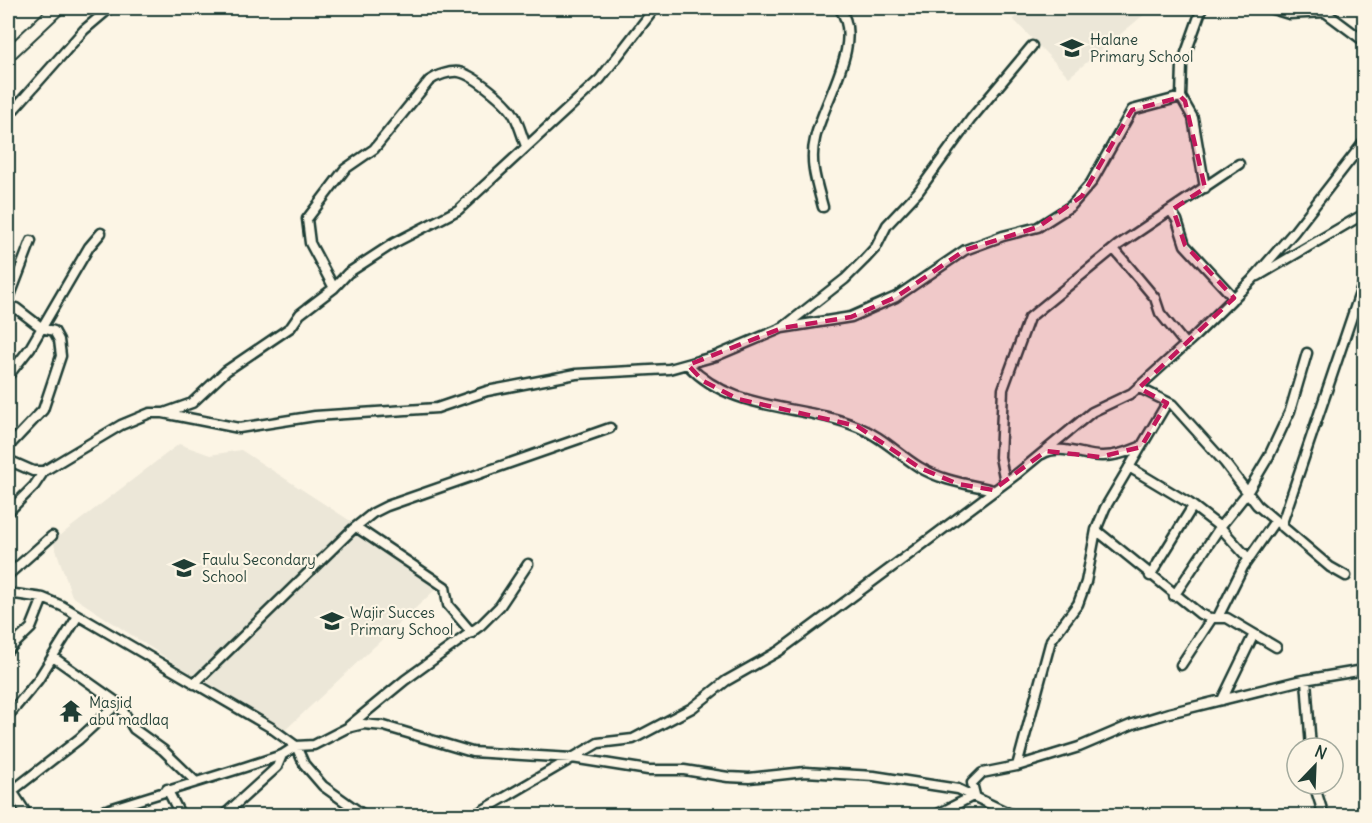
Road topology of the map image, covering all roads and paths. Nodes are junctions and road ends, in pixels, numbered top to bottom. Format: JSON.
{"nodes":[{"id":1,"x":58,"y":8,"type":"edge"},
{"id":2,"x":111,"y":8,"type":"edge"},
{"id":3,"x":655,"y":8,"type":"edge"},
{"id":4,"x":839,"y":8,"type":"edge"},
{"id":5,"x":1202,"y":8,"type":"edge"},
{"id":6,"x":1269,"y":8,"type":"edge"},
{"id":7,"x":1365,"y":41,"type":"edge"},
{"id":8,"x":1032,"y":46,"type":"dead end"},
{"id":9,"x":8,"y":55,"type":"edge"},
{"id":10,"x":1181,"y":97,"type":"junction"},
{"id":11,"x":8,"y":116,"type":"edge"},
{"id":12,"x":1365,"y":142,"type":"edge"},
{"id":13,"x":526,"y":146,"type":"junction"},
{"id":14,"x":1239,"y":164,"type":"dead end"},
{"id":15,"x":1205,"y":188,"type":"junction"},
{"id":16,"x":823,"y":207,"type":"dead end"},
{"id":17,"x":1171,"y":211,"type":"junction"},
{"id":18,"x":1365,"y":214,"type":"edge"},
{"id":19,"x":101,"y":233,"type":"dead end"},
{"id":20,"x":31,"y":241,"type":"dead end"},
{"id":21,"x":1114,"y":249,"type":"junction"},
{"id":22,"x":1252,"y":280,"type":"junction"},
{"id":23,"x":1365,"y":281,"type":"edge"},
{"id":24,"x":334,"y":288,"type":"junction"},
{"id":25,"x":1234,"y":298,"type":"junction"},
{"id":26,"x":8,"y":301,"type":"edge"},
{"id":27,"x":8,"y":307,"type":"edge"},
{"id":28,"x":42,"y":328,"type":"junction"},
{"id":29,"x":782,"y":328,"type":"junction"},
{"id":30,"x":1186,"y":345,"type":"junction"},
{"id":31,"x":1307,"y":353,"type":"dead end"},
{"id":32,"x":688,"y":365,"type":"junction"},
{"id":33,"x":8,"y":376,"type":"edge"},
{"id":34,"x":1138,"y":388,"type":"junction"},
{"id":35,"x":1167,"y":403,"type":"junction"},
{"id":36,"x":163,"y":413,"type":"junction"},
{"id":37,"x":610,"y":428,"type":"dead end"},
{"id":38,"x":8,"y":447,"type":"edge"},
{"id":39,"x":1141,"y":447,"type":"junction"},
{"id":40,"x":1036,"y":458,"type":"junction"},
{"id":41,"x":8,"y":460,"type":"edge"},
{"id":42,"x":1129,"y":467,"type":"junction"},
{"id":43,"x":44,"y":471,"type":"junction"},
{"id":44,"x":1005,"y":482,"type":"junction"},
{"id":45,"x":993,"y":490,"type":"junction"},
{"id":46,"x":1247,"y":493,"type":"junction"},
{"id":47,"x":1193,"y":506,"type":"junction"},
{"id":48,"x":8,"y":512,"type":"edge"},
{"id":49,"x":1278,"y":523,"type":"junction"},
{"id":50,"x":356,"y":526,"type":"junction"},
{"id":51,"x":1220,"y":527,"type":"junction"},
{"id":52,"x":1096,"y":530,"type":"junction"},
{"id":53,"x":52,"y":536,"type":"dead end"},
{"id":54,"x":1248,"y":558,"type":"junction"},
{"id":55,"x":528,"y":564,"type":"dead end"},
{"id":56,"x":8,"y":575,"type":"edge"},
{"id":57,"x":1150,"y":576,"type":"junction"},
{"id":58,"x":1346,"y":576,"type":"dead end"},
{"id":59,"x":8,"y":593,"type":"edge"},
{"id":60,"x":1174,"y":596,"type":"junction"},
{"id":61,"x":43,"y":598,"type":"junction"},
{"id":62,"x":78,"y":616,"type":"junction"},
{"id":63,"x":1215,"y":617,"type":"junction"},
{"id":64,"x":472,"y":633,"type":"junction"},
{"id":65,"x":1254,"y":634,"type":"junction"},
{"id":66,"x":1276,"y":647,"type":"dead end"},
{"id":67,"x":8,"y":650,"type":"edge"},
{"id":68,"x":53,"y":657,"type":"junction"},
{"id":69,"x":1181,"y":665,"type":"dead end"},
{"id":70,"x":1365,"y":670,"type":"edge"},
{"id":71,"x":1306,"y":680,"type":"junction"},
{"id":72,"x":194,"y":684,"type":"junction"},
{"id":73,"x":1222,"y":699,"type":"junction"},
{"id":74,"x":118,"y":704,"type":"junction"},
{"id":75,"x":8,"y":716,"type":"edge"},
{"id":76,"x":347,"y":728,"type":"junction"},
{"id":77,"x":1310,"y":736,"type":"edge"},
{"id":78,"x":296,"y":746,"type":"junction"},
{"id":79,"x":282,"y":754,"type":"junction"},
{"id":80,"x":572,"y":758,"type":"junction"},
{"id":81,"x":1017,"y":766,"type":"junction"},
{"id":82,"x":195,"y":781,"type":"junction"},
{"id":83,"x":10,"y":788,"type":"edge"},
{"id":84,"x":167,"y":789,"type":"junction"},
{"id":85,"x":975,"y":795,"type":"junction"},
{"id":86,"x":1318,"y":796,"type":"edge"},
{"id":87,"x":28,"y":816,"type":"edge"},
{"id":88,"x":87,"y":816,"type":"edge"},
{"id":89,"x":181,"y":816,"type":"edge"},
{"id":90,"x":224,"y":816,"type":"edge"},
{"id":91,"x":365,"y":816,"type":"edge"},
{"id":92,"x":473,"y":816,"type":"edge"},
{"id":93,"x":934,"y":816,"type":"edge"},
{"id":94,"x":1015,"y":816,"type":"edge"},
{"id":95,"x":1324,"y":816,"type":"edge"}],
"edges":[{"from":1,"to":9,"type":"highway"},
{"from":2,"to":11,"type":"street"},
{"from":3,"to":13,"type":"street"},
{"from":4,"to":16,"type":"street"},
{"from":5,"to":10,"type":"street"},
{"from":6,"to":7,"type":"street"},
{"from":8,"to":29,"type":"street"},
{"from":10,"to":15,"type":"street"},
{"from":10,"to":29,"type":"street"},
{"from":12,"to":22,"type":"street"},
{"from":13,"to":24,"type":"street"},
{"from":13,"to":24,"type":"street"},
{"from":14,"to":15,"type":"street"},
{"from":15,"to":17,"type":"street"},
{"from":17,"to":21,"type":"street"},
{"from":17,"to":25,"type":"street"},
{"from":18,"to":22,"type":"street"},
{"from":19,"to":28,"type":"street"},
{"from":20,"to":26,"type":"street"},
{"from":21,"to":30,"type":"street"},
{"from":21,"to":44,"type":"street"},
{"from":22,"to":25,"type":"street"},
{"from":23,"to":49,"type":"street"},
{"from":24,"to":36,"type":"street"},
{"from":25,"to":30,"type":"street"},
{"from":27,"to":28,"type":"street"},
{"from":28,"to":33,"type":"street"},
{"from":28,"to":38,"type":"street"},
{"from":29,"to":32,"type":"street"},
{"from":30,"to":34,"type":"street"},
{"from":31,"to":46,"type":"street"},
{"from":32,"to":36,"type":"street"},
{"from":32,"to":45,"type":"street"},
{"from":34,"to":35,"type":"street"},
{"from":34,"to":40,"type":"street"},
{"from":35,"to":39,"type":"street"},
{"from":35,"to":46,"type":"street"},
{"from":36,"to":43,"type":"street"},
{"from":37,"to":50,"type":"street"},
{"from":39,"to":40,"type":"street"},
{"from":39,"to":42,"type":"street"},
{"from":40,"to":44,"type":"street"},
{"from":41,"to":43,"type":"street"},
{"from":42,"to":47,"type":"street"},
{"from":42,"to":52,"type":"street"},
{"from":43,"to":48,"type":"street"},
{"from":44,"to":45,"type":"street"},
{"from":45,"to":80,"type":"street"},
{"from":46,"to":49,"type":"street"},
{"from":46,"to":51,"type":"street"},
{"from":47,"to":51,"type":"street"},
{"from":47,"to":57,"type":"street"},
{"from":49,"to":54,"type":"street"},
{"from":49,"to":58,"type":"street"},
{"from":50,"to":64,"type":"street"},
{"from":50,"to":72,"type":"street"},
{"from":51,"to":54,"type":"street"},
{"from":51,"to":60,"type":"street"},
{"from":52,"to":57,"type":"street"},
{"from":52,"to":81,"type":"street"},
{"from":53,"to":56,"type":"street"},
{"from":54,"to":63,"type":"street"},
{"from":55,"to":64,"type":"street"},
{"from":57,"to":60,"type":"street"},
{"from":59,"to":61,"type":"street"},
{"from":60,"to":63,"type":"street"},
{"from":61,"to":62,"type":"street"},
{"from":61,"to":67,"type":"street"},
{"from":62,"to":68,"type":"street"},
{"from":62,"to":72,"type":"street"},
{"from":63,"to":65,"type":"street"},
{"from":63,"to":69,"type":"street"},
{"from":64,"to":76,"type":"street"},
{"from":65,"to":66,"type":"street"},
{"from":65,"to":73,"type":"street"},
{"from":68,"to":74,"type":"street"},
{"from":68,"to":75,"type":"street"},
{"from":70,"to":71,"type":"street"},
{"from":71,"to":73,"type":"street"},
{"from":71,"to":77,"type":"street"},
{"from":72,"to":78,"type":"street"},
{"from":73,"to":81,"type":"street"},
{"from":74,"to":82,"type":"street"},
{"from":74,"to":83,"type":"street"},
{"from":76,"to":78,"type":"street"},
{"from":76,"to":80,"type":"street"},
{"from":78,"to":79,"type":"street"},
{"from":78,"to":91,"type":"street"},
{"from":79,"to":82,"type":"street"},
{"from":79,"to":90,"type":"street"},
{"from":80,"to":85,"type":"street"},
{"from":80,"to":92,"type":"street"},
{"from":81,"to":85,"type":"street"},
{"from":82,"to":84,"type":"street"},
{"from":83,"to":87,"type":"street"},
{"from":84,"to":88,"type":"street"},
{"from":84,"to":89,"type":"street"},
{"from":85,"to":93,"type":"street"},
{"from":85,"to":94,"type":"street"},
{"from":86,"to":95,"type":"street"}]}
